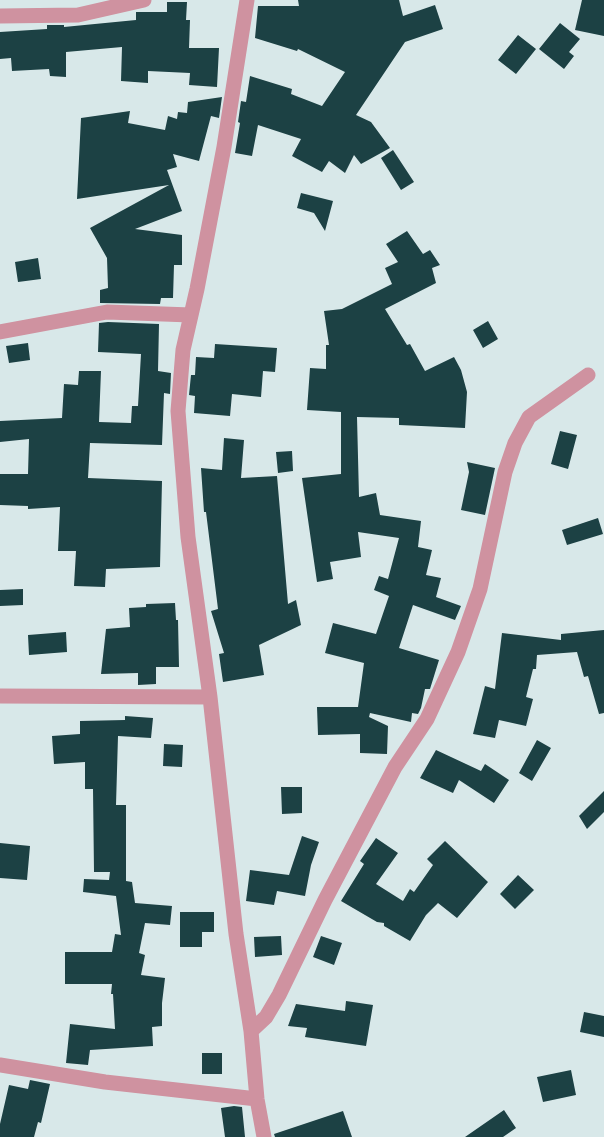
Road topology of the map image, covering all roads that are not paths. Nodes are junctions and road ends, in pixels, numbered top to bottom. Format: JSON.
{"nodes":[{"id":1,"x":144,"y":0,"type":"edge"},
{"id":2,"x":247,"y":0,"type":"edge"},
{"id":3,"x":0,"y":16,"type":"edge"},
{"id":4,"x":191,"y":315,"type":"junction"},
{"id":5,"x":0,"y":332,"type":"edge"},
{"id":6,"x":588,"y":375,"type":"dead end"},
{"id":7,"x":0,"y":696,"type":"edge"},
{"id":8,"x":210,"y":697,"type":"junction"},
{"id":9,"x":251,"y":1031,"type":"junction"},
{"id":10,"x":0,"y":1065,"type":"edge"},
{"id":11,"x":257,"y":1100,"type":"junction"},
{"id":12,"x":264,"y":1137,"type":"edge"}],
"edges":[{"from":1,"to":3,"type":"street"},
{"from":2,"to":4,"type":"street"},
{"from":4,"to":5,"type":"street"},
{"from":4,"to":8,"type":"street"},
{"from":6,"to":9,"type":"street"},
{"from":7,"to":8,"type":"street"},
{"from":8,"to":9,"type":"street"},
{"from":9,"to":11,"type":"street"},
{"from":10,"to":11,"type":"street"},
{"from":11,"to":12,"type":"street"}]}
